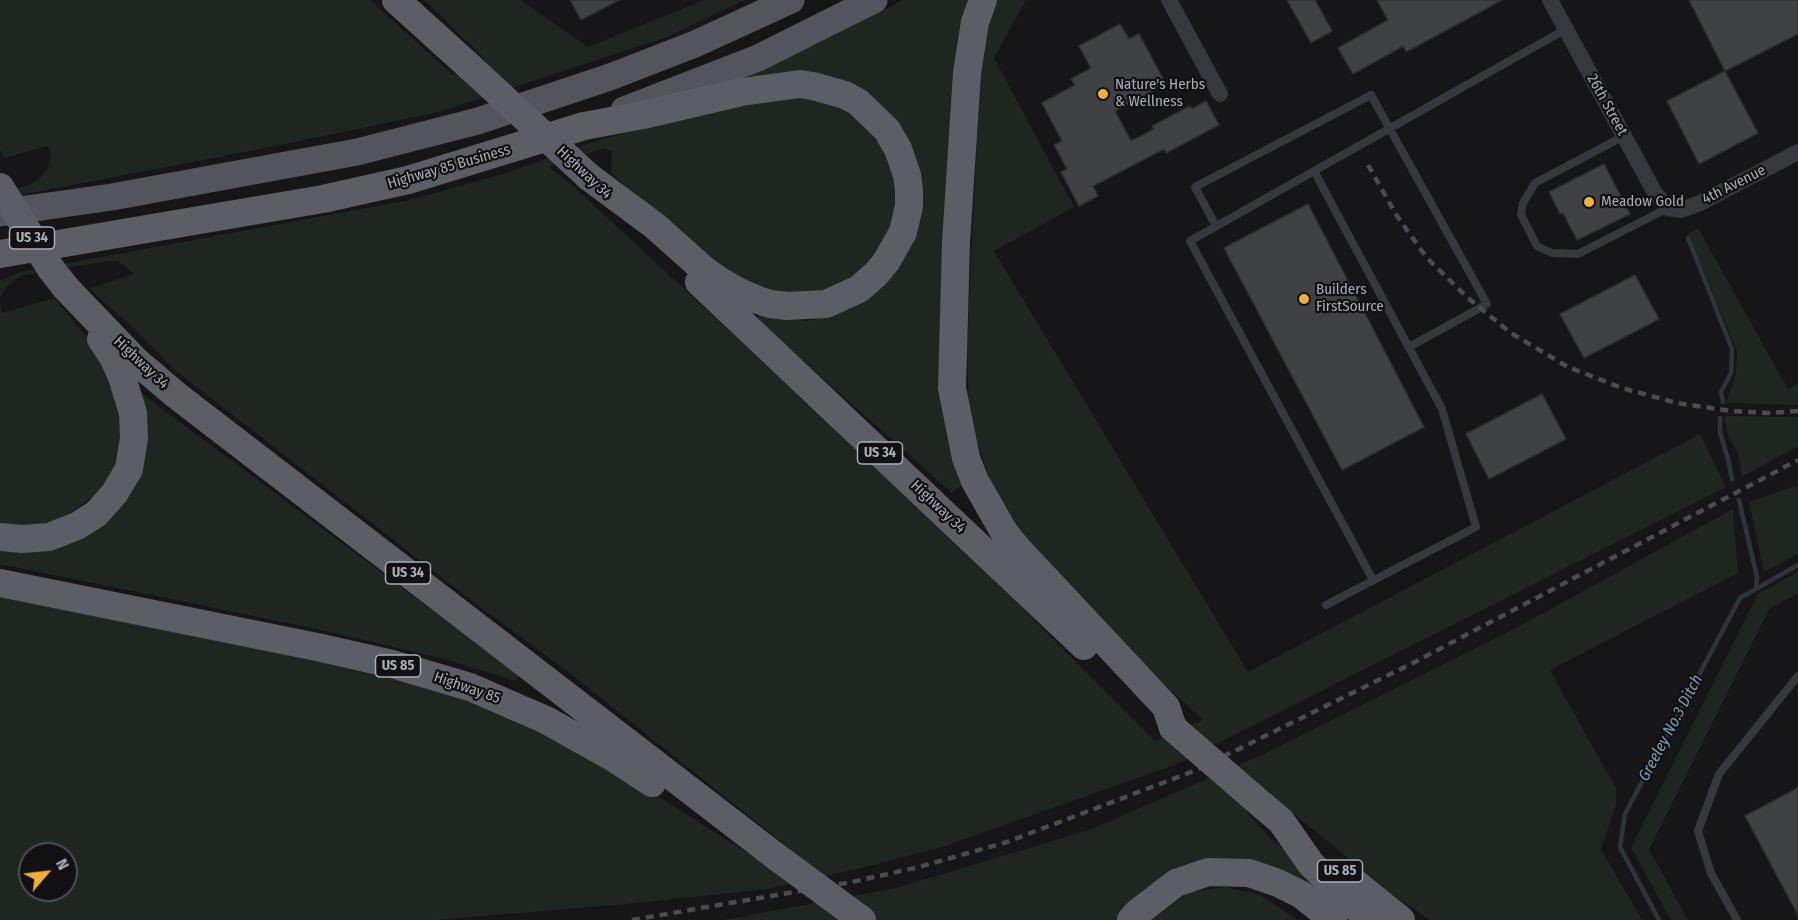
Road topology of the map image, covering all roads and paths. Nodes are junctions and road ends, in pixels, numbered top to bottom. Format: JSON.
{"nodes":[{"id":1,"x":396,"y":0,"type":"edge"},
{"id":2,"x":791,"y":0,"type":"edge"},
{"id":3,"x":874,"y":0,"type":"edge"},
{"id":4,"x":983,"y":0,"type":"edge"},
{"id":5,"x":1169,"y":0,"type":"edge"},
{"id":6,"x":1550,"y":0,"type":"edge"},
{"id":7,"x":1566,"y":29,"type":"junction"},
{"id":8,"x":1220,"y":94,"type":"dead end"},
{"id":9,"x":584,"y":126,"type":"junction"},
{"id":10,"x":1390,"y":128,"type":"junction"},
{"id":11,"x":1624,"y":136,"type":"junction"},
{"id":12,"x":1798,"y":152,"type":"edge"},
{"id":13,"x":1314,"y":171,"type":"junction"},
{"id":14,"x":589,"y":177,"type":"junction"},
{"id":15,"x":0,"y":186,"type":"edge"},
{"id":16,"x":1668,"y":208,"type":"junction"},
{"id":17,"x":0,"y":213,"type":"edge"},
{"id":18,"x":219,"y":216,"type":"junction"},
{"id":19,"x":1216,"y":226,"type":"junction"},
{"id":20,"x":0,"y":254,"type":"edge"},
{"id":21,"x":0,"y":273,"type":"edge"},
{"id":22,"x":66,"y":288,"type":"junction"},
{"id":23,"x":1409,"y":347,"type":"junction"},
{"id":24,"x":0,"y":537,"type":"edge"},
{"id":25,"x":1373,"y":580,"type":"junction"},
{"id":26,"x":0,"y":583,"type":"edge"},
{"id":27,"x":1326,"y":605,"type":"dead end"},
{"id":28,"x":1798,"y":676,"type":"edge"},
{"id":29,"x":1173,"y":728,"type":"junction"},
{"id":30,"x":1271,"y":813,"type":"junction"},
{"id":31,"x":767,"y":850,"type":"junction"},
{"id":32,"x":862,"y":920,"type":"edge"},
{"id":33,"x":1131,"y":920,"type":"edge"},
{"id":34,"x":1333,"y":920,"type":"edge"},
{"id":35,"x":1369,"y":920,"type":"edge"},
{"id":36,"x":1401,"y":920,"type":"edge"},
{"id":37,"x":1737,"y":920,"type":"edge"}],
"edges":[{"from":1,"to":14,"type":"highway","name":"Highway 34","number":"US 34","bridge":true},
{"from":2,"to":17,"type":"main road"},
{"from":3,"to":9,"type":"main road","name":"Highway 85 Business"},
{"from":4,"to":29,"type":"highway"},
{"from":5,"to":8,"type":"street"},
{"from":6,"to":7,"type":"street","name":"26th Street"},
{"from":7,"to":10,"type":"lane"},
{"from":7,"to":11,"type":"street","name":"26th Street"},
{"from":9,"to":14,"type":"highway"},
{"from":9,"to":18,"type":"highway","name":"Highway 85 Business"},
{"from":10,"to":13,"type":"lane"},
{"from":10,"to":19,"type":"lane"},
{"from":10,"to":23,"type":"lane"},
{"from":11,"to":16,"type":"street","name":"26th Street"},
{"from":11,"to":16,"type":"lane"},
{"from":12,"to":16,"type":"street","name":"4th Avenue"},
{"from":13,"to":19,"type":"lane"},
{"from":13,"to":23,"type":"lane"},
{"from":14,"to":29,"type":"highway","name":"Highway 34","number":"US 34"},
{"from":15,"to":22,"type":"highway","name":"Highway 34","number":"US 34","bridge":true},
{"from":18,"to":20,"type":"highway","name":"Highway 85 Business"},
{"from":18,"to":21,"type":"highway"},
{"from":19,"to":25,"type":"lane"},
{"from":22,"to":24,"type":"highway"},
{"from":22,"to":31,"type":"highway","name":"Highway 34","number":"US 34"},
{"from":23,"to":25,"type":"lane"},
{"from":25,"to":27,"type":"lane"},
{"from":26,"to":31,"type":"highway","name":"Highway 85","number":"US 85"},
{"from":28,"to":37,"type":"lane"},
{"from":29,"to":30,"type":"highway","name":"Highway 34","number":"US 34","bridge":true},
{"from":30,"to":35,"type":"highway","name":"Highway 34","number":"US 34"},
{"from":30,"to":36,"type":"highway","number":"US 85"},
{"from":31,"to":32,"type":"highway","name":"Highway 34","number":"US 34","bridge":true},
{"from":33,"to":34,"type":"highway"}]}
